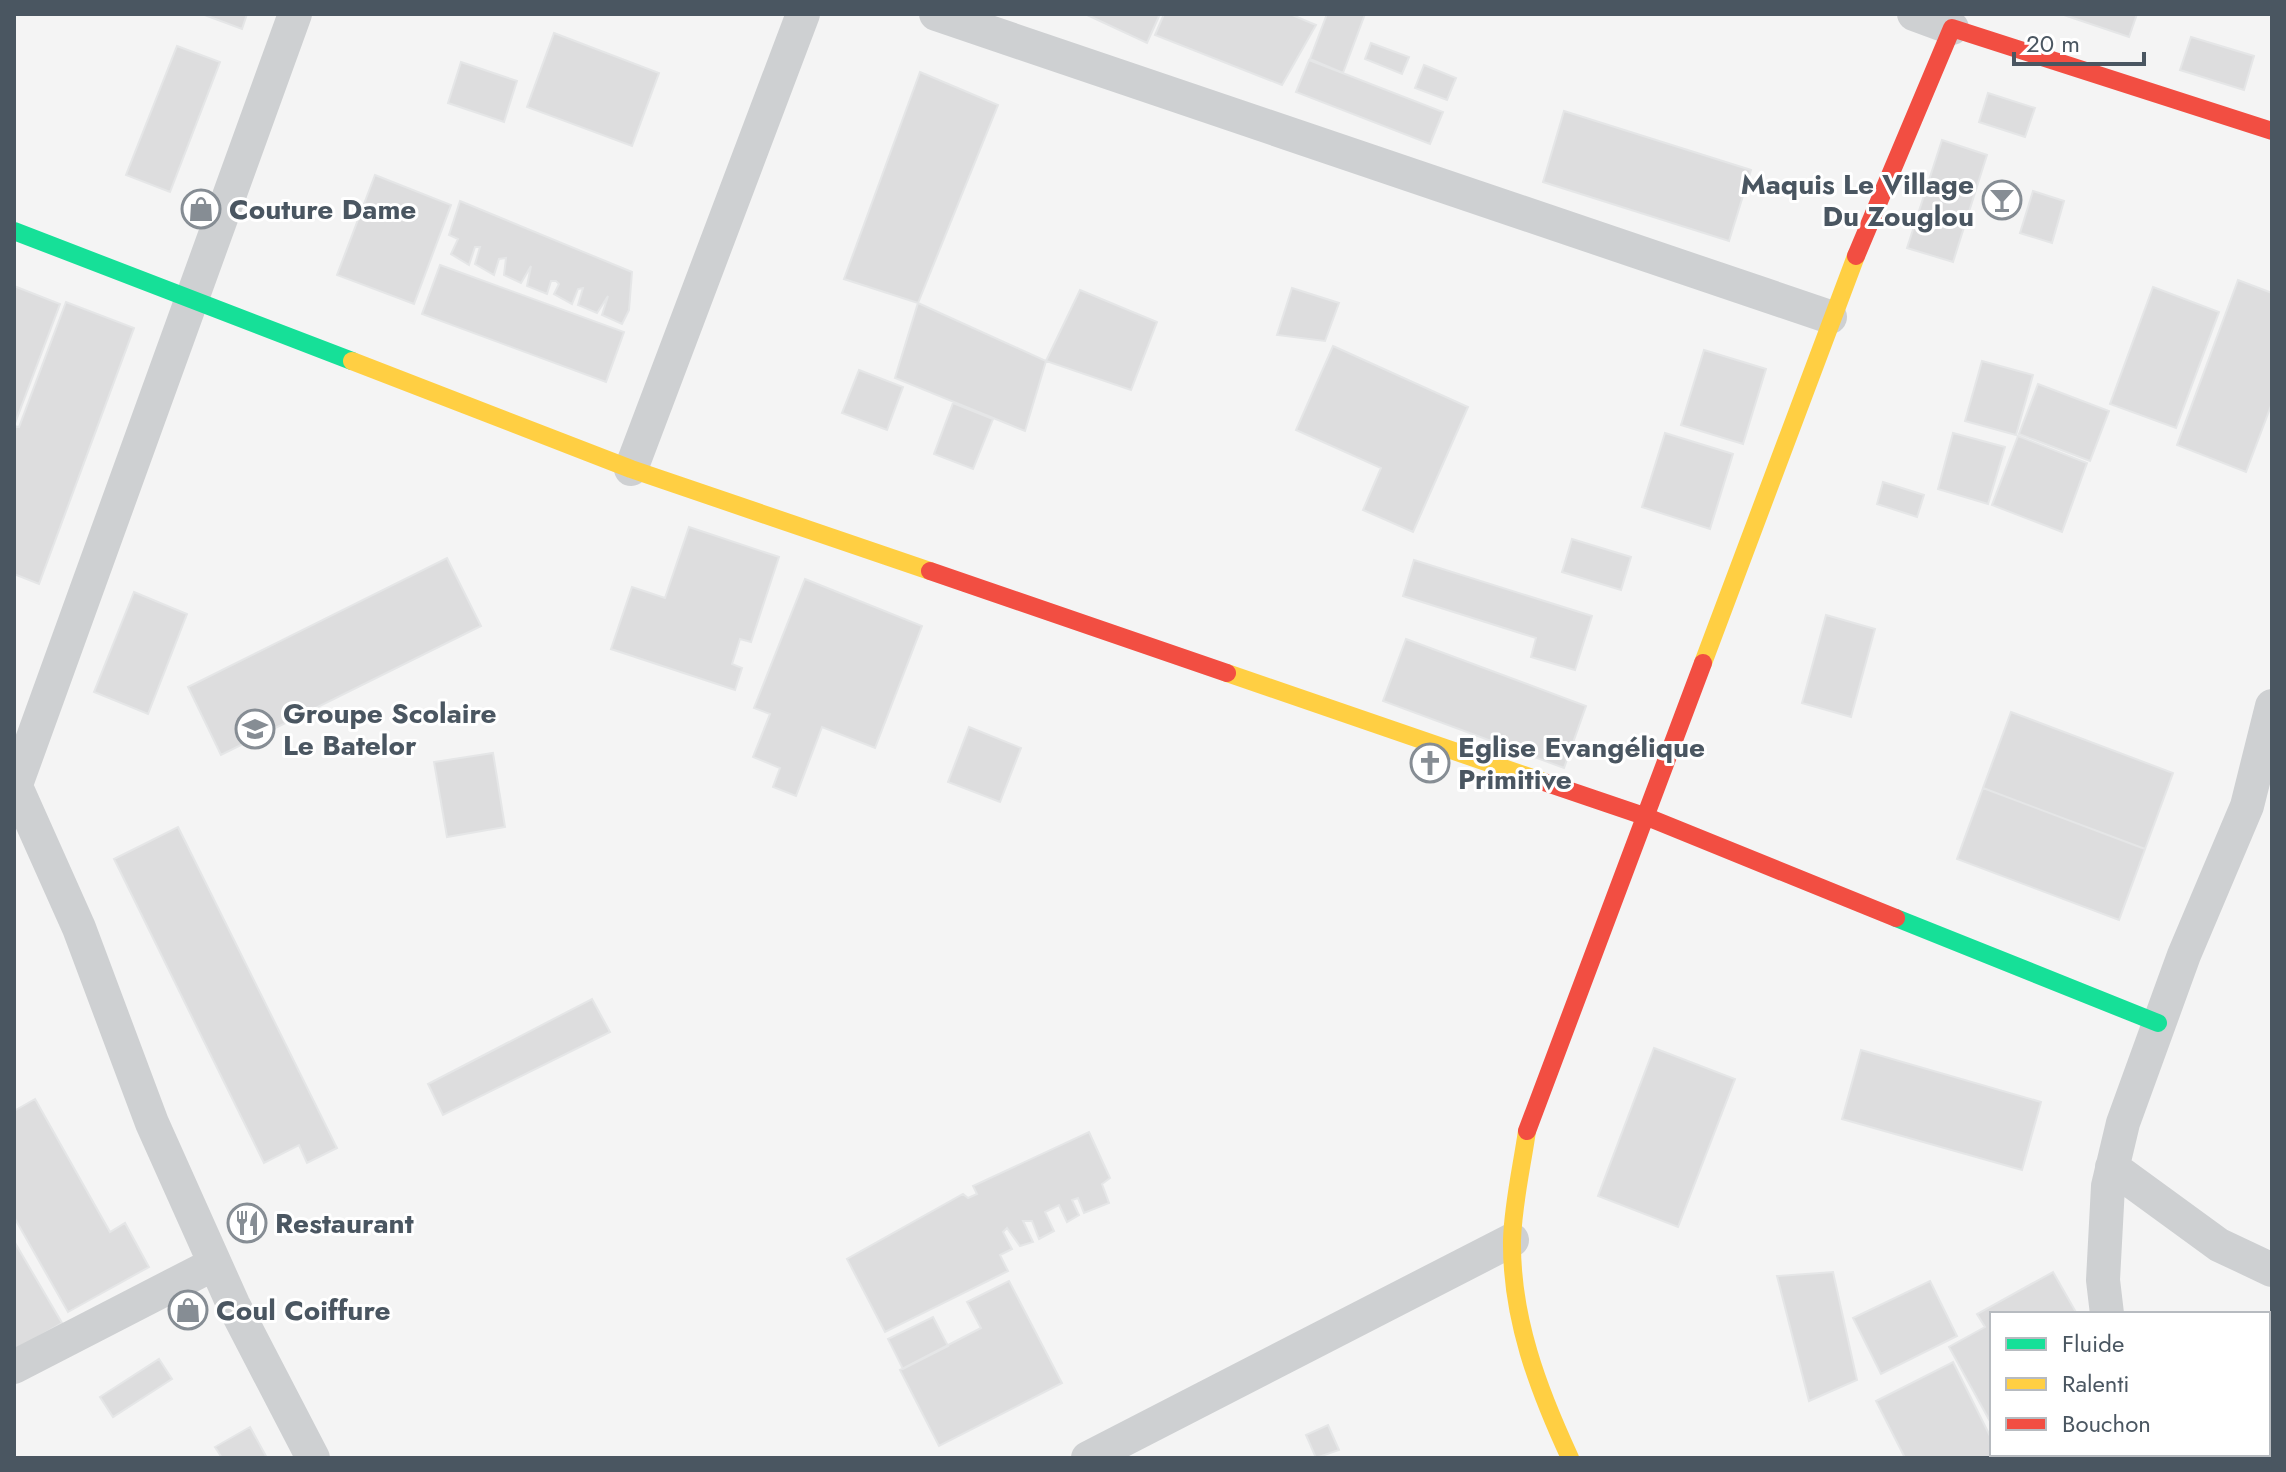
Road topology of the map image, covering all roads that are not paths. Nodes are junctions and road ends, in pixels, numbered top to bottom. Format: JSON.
{"nodes":[{"id":1,"x":295,"y":14,"type":"edge"},
{"id":2,"x":803,"y":14,"type":"edge"},
{"id":3,"x":936,"y":14,"type":"edge"},
{"id":4,"x":1914,"y":14,"type":"edge"},
{"id":5,"x":1952,"y":28,"type":"junction"},
{"id":6,"x":2272,"y":131,"type":"edge"},
{"id":7,"x":14,"y":231,"type":"edge"},
{"id":8,"x":192,"y":299,"type":"junction"},
{"id":9,"x":1830,"y":317,"type":"junction"},
{"id":10,"x":631,"y":469,"type":"junction"},
{"id":11,"x":2272,"y":706,"type":"edge"},
{"id":12,"x":16,"y":790,"type":"edge"},
{"id":13,"x":1647,"y":817,"type":"junction"},
{"id":14,"x":2158,"y":1023,"type":"junction"},
{"id":15,"x":2112,"y":1167,"type":"junction"},
{"id":16,"x":1512,"y":1240,"type":"junction"},
{"id":17,"x":214,"y":1264,"type":"junction"},
{"id":18,"x":2272,"y":1270,"type":"edge"},
{"id":19,"x":2107,"y":1312,"type":"edge"},
{"id":20,"x":14,"y":1367,"type":"edge"},
{"id":21,"x":313,"y":1458,"type":"edge"},
{"id":22,"x":1088,"y":1458,"type":"edge"},
{"id":23,"x":1570,"y":1458,"type":"edge"}],
"edges":[{"from":1,"to":8,"type":"street"},
{"from":2,"to":10,"type":"street"},
{"from":3,"to":9,"type":"street"},
{"from":4,"to":5,"type":"street"},
{"from":5,"to":6,"type":"street"},
{"from":5,"to":9,"type":"street"},
{"from":7,"to":8,"type":"street"},
{"from":8,"to":10,"type":"street"},
{"from":8,"to":12,"type":"street"},
{"from":9,"to":13,"type":"street"},
{"from":10,"to":13,"type":"street"},
{"from":11,"to":14,"type":"street"},
{"from":12,"to":17,"type":"street"},
{"from":13,"to":14,"type":"street"},
{"from":13,"to":16,"type":"street"},
{"from":14,"to":15,"type":"street"},
{"from":15,"to":18,"type":"street"},
{"from":15,"to":19,"type":"street"},
{"from":16,"to":22,"type":"street"},
{"from":16,"to":23,"type":"street"},
{"from":17,"to":20,"type":"street"},
{"from":17,"to":21,"type":"street"}]}
